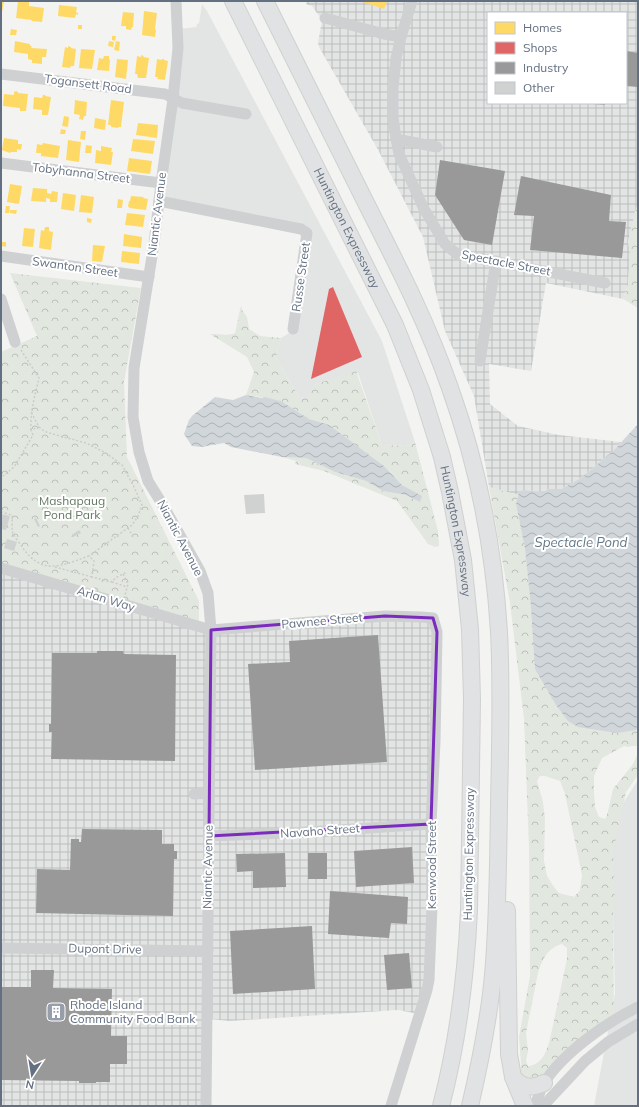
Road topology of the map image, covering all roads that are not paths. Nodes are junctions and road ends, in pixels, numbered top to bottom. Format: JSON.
{"nodes":[{"id":1,"x":176,"y":1,"type":"edge"},
{"id":2,"x":233,"y":1,"type":"edge"},
{"id":3,"x":265,"y":1,"type":"edge"},
{"id":4,"x":412,"y":1,"type":"edge"},
{"id":5,"x":325,"y":18,"type":"dead end"},
{"id":6,"x":401,"y":37,"type":"junction"},
{"id":7,"x":1,"y":74,"type":"edge"},
{"id":8,"x":173,"y":99,"type":"junction"},
{"id":9,"x":246,"y":114,"type":"dead end"},
{"id":10,"x":396,"y":139,"type":"junction"},
{"id":11,"x":437,"y":147,"type":"dead end"},
{"id":12,"x":1,"y":163,"type":"edge"},
{"id":13,"x":161,"y":183,"type":"junction"},
{"id":14,"x":159,"y":201,"type":"junction"},
{"id":15,"x":1,"y":256,"type":"edge"},
{"id":16,"x":496,"y":261,"type":"junction"},
{"id":17,"x":149,"y":276,"type":"junction"},
{"id":18,"x":605,"y":283,"type":"dead end"},
{"id":19,"x":1,"y":299,"type":"edge"},
{"id":20,"x":294,"y":329,"type":"dead end"},
{"id":21,"x":18,"y":346,"type":"road end"},
{"id":22,"x":480,"y":361,"type":"dead end"},
{"id":23,"x":1,"y":568,"type":"edge"},
{"id":24,"x":433,"y":618,"type":"joint"},
{"id":25,"x":211,"y":630,"type":"junction"},
{"id":26,"x":499,"y":790,"type":"junction"},
{"id":27,"x":209,"y":793,"type":"junction"},
{"id":28,"x":194,"y":794,"type":"dead end"},
{"id":29,"x":432,"y":824,"type":"junction"},
{"id":30,"x":209,"y":836,"type":"junction"},
{"id":31,"x":1,"y":948,"type":"edge"},
{"id":32,"x":208,"y":951,"type":"junction"},
{"id":33,"x":638,"y":1007,"type":"edge"},
{"id":34,"x":638,"y":1024,"type":"edge"},
{"id":35,"x":513,"y":1076,"type":"junction"},
{"id":36,"x":544,"y":1083,"type":"junction"},
{"id":37,"x":206,"y":1106,"type":"edge"},
{"id":38,"x":391,"y":1106,"type":"edge"},
{"id":39,"x":442,"y":1106,"type":"edge"},
{"id":40,"x":470,"y":1106,"type":"edge"},
{"id":41,"x":525,"y":1106,"type":"edge"},
{"id":42,"x":535,"y":1106,"type":"edge"},
{"id":43,"x":543,"y":1106,"type":"edge"}],
"edges":[{"from":1,"to":8,"type":"street","name":"Niantic Avenue"},
{"from":2,"to":39,"type":"highway","name":"Huntington Expressway"},
{"from":3,"to":26,"type":"highway"},
{"from":4,"to":6,"type":"street","name":"Spectacle Street"},
{"from":5,"to":6,"type":"street"},
{"from":6,"to":10,"type":"street","name":"Spectacle Street"},
{"from":7,"to":8,"type":"street","name":"Togansett Road"},
{"from":8,"to":9,"type":"street","name":"Togansett Road"},
{"from":8,"to":13,"type":"street","name":"Niantic Avenue"},
{"from":10,"to":11,"type":"street"},
{"from":10,"to":16,"type":"street","name":"Spectacle Street"},
{"from":12,"to":13,"type":"street","name":"Tobyhanna Street"},
{"from":13,"to":14,"type":"street","name":"Niantic Avenue"},
{"from":14,"to":17,"type":"street","name":"Niantic Avenue"},
{"from":14,"to":20,"type":"street","name":"Russe Street"},
{"from":15,"to":17,"type":"street","name":"Swanton Street"},
{"from":16,"to":18,"type":"street","name":"Spectacle Street"},
{"from":16,"to":22,"type":"street"},
{"from":17,"to":25,"type":"street","name":"Niantic Avenue"},
{"from":19,"to":21,"type":"street"},
{"from":23,"to":25,"type":"street","name":"Arlan Way"},
{"from":24,"to":25,"type":"street","name":"Pawnee Street"},
{"from":24,"to":29,"type":"street","name":"Kenwood Street"},
{"from":25,"to":27,"type":"street","name":"Niantic Avenue"},
{"from":26,"to":35,"type":"highway"},
{"from":26,"to":40,"type":"highway"},
{"from":27,"to":28,"type":"street"},
{"from":27,"to":30,"type":"street","name":"Niantic Avenue"},
{"from":29,"to":30,"type":"street","name":"Navaho Street"},
{"from":29,"to":38,"type":"street","name":"Kenwood Street"},
{"from":30,"to":32,"type":"street","name":"Niantic Avenue"},
{"from":31,"to":32,"type":"street","name":"Dupont Drive"},
{"from":32,"to":37,"type":"street","name":"Niantic Avenue"},
{"from":33,"to":36,"type":"street"},
{"from":34,"to":43,"type":"street"},
{"from":35,"to":36,"type":"highway"},
{"from":35,"to":41,"type":"highway"},
{"from":36,"to":42,"type":"street"}]}
